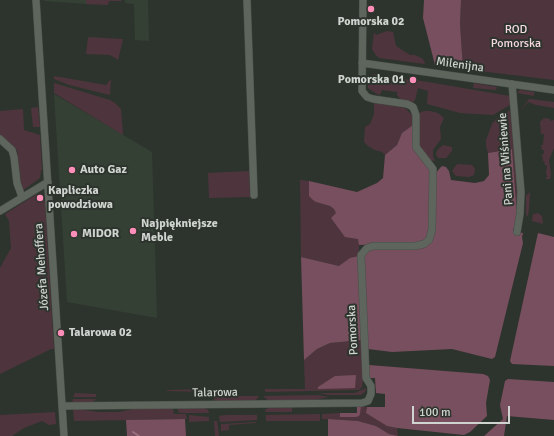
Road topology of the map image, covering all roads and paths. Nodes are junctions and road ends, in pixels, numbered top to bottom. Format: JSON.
{"nodes":[{"id":1,"x":36,"y":0,"type":"edge"},
{"id":2,"x":247,"y":0,"type":"edge"},
{"id":3,"x":364,"y":0,"type":"edge"},
{"id":4,"x":362,"y":63,"type":"junction"},
{"id":5,"x":512,"y":84,"type":"junction"},
{"id":6,"x":554,"y":90,"type":"edge"},
{"id":7,"x":0,"y":140,"type":"edge"},
{"id":8,"x":48,"y":182,"type":"junction"},
{"id":9,"x":254,"y":195,"type":"dead end"},
{"id":10,"x":22,"y":197,"type":"junction"},
{"id":11,"x":0,"y":211,"type":"edge"},
{"id":12,"x":517,"y":232,"type":"dead end"},
{"id":13,"x":368,"y":401,"type":"joint"},
{"id":14,"x":62,"y":406,"type":"junction"},
{"id":15,"x":64,"y":436,"type":"edge"}],
"edges":[{"from":1,"to":8,"type":"street","name":"Józefa Mehoffera"},
{"from":2,"to":9,"type":"street"},
{"from":3,"to":4,"type":"street"},
{"from":4,"to":5,"type":"street","name":"Milenijna"},
{"from":4,"to":13,"type":"street","name":"Pomorska"},
{"from":5,"to":6,"type":"street","name":"Milenijna"},
{"from":5,"to":12,"type":"street","name":"Pani na Wiśniewie"},
{"from":7,"to":10,"type":"street"},
{"from":8,"to":10,"type":"street"},
{"from":8,"to":14,"type":"street","name":"Józefa Mehoffera"},
{"from":10,"to":11,"type":"street"},
{"from":13,"to":14,"type":"street","name":"Talarowa"},
{"from":14,"to":15,"type":"street","name":"Józefa Mehoffera"}]}
